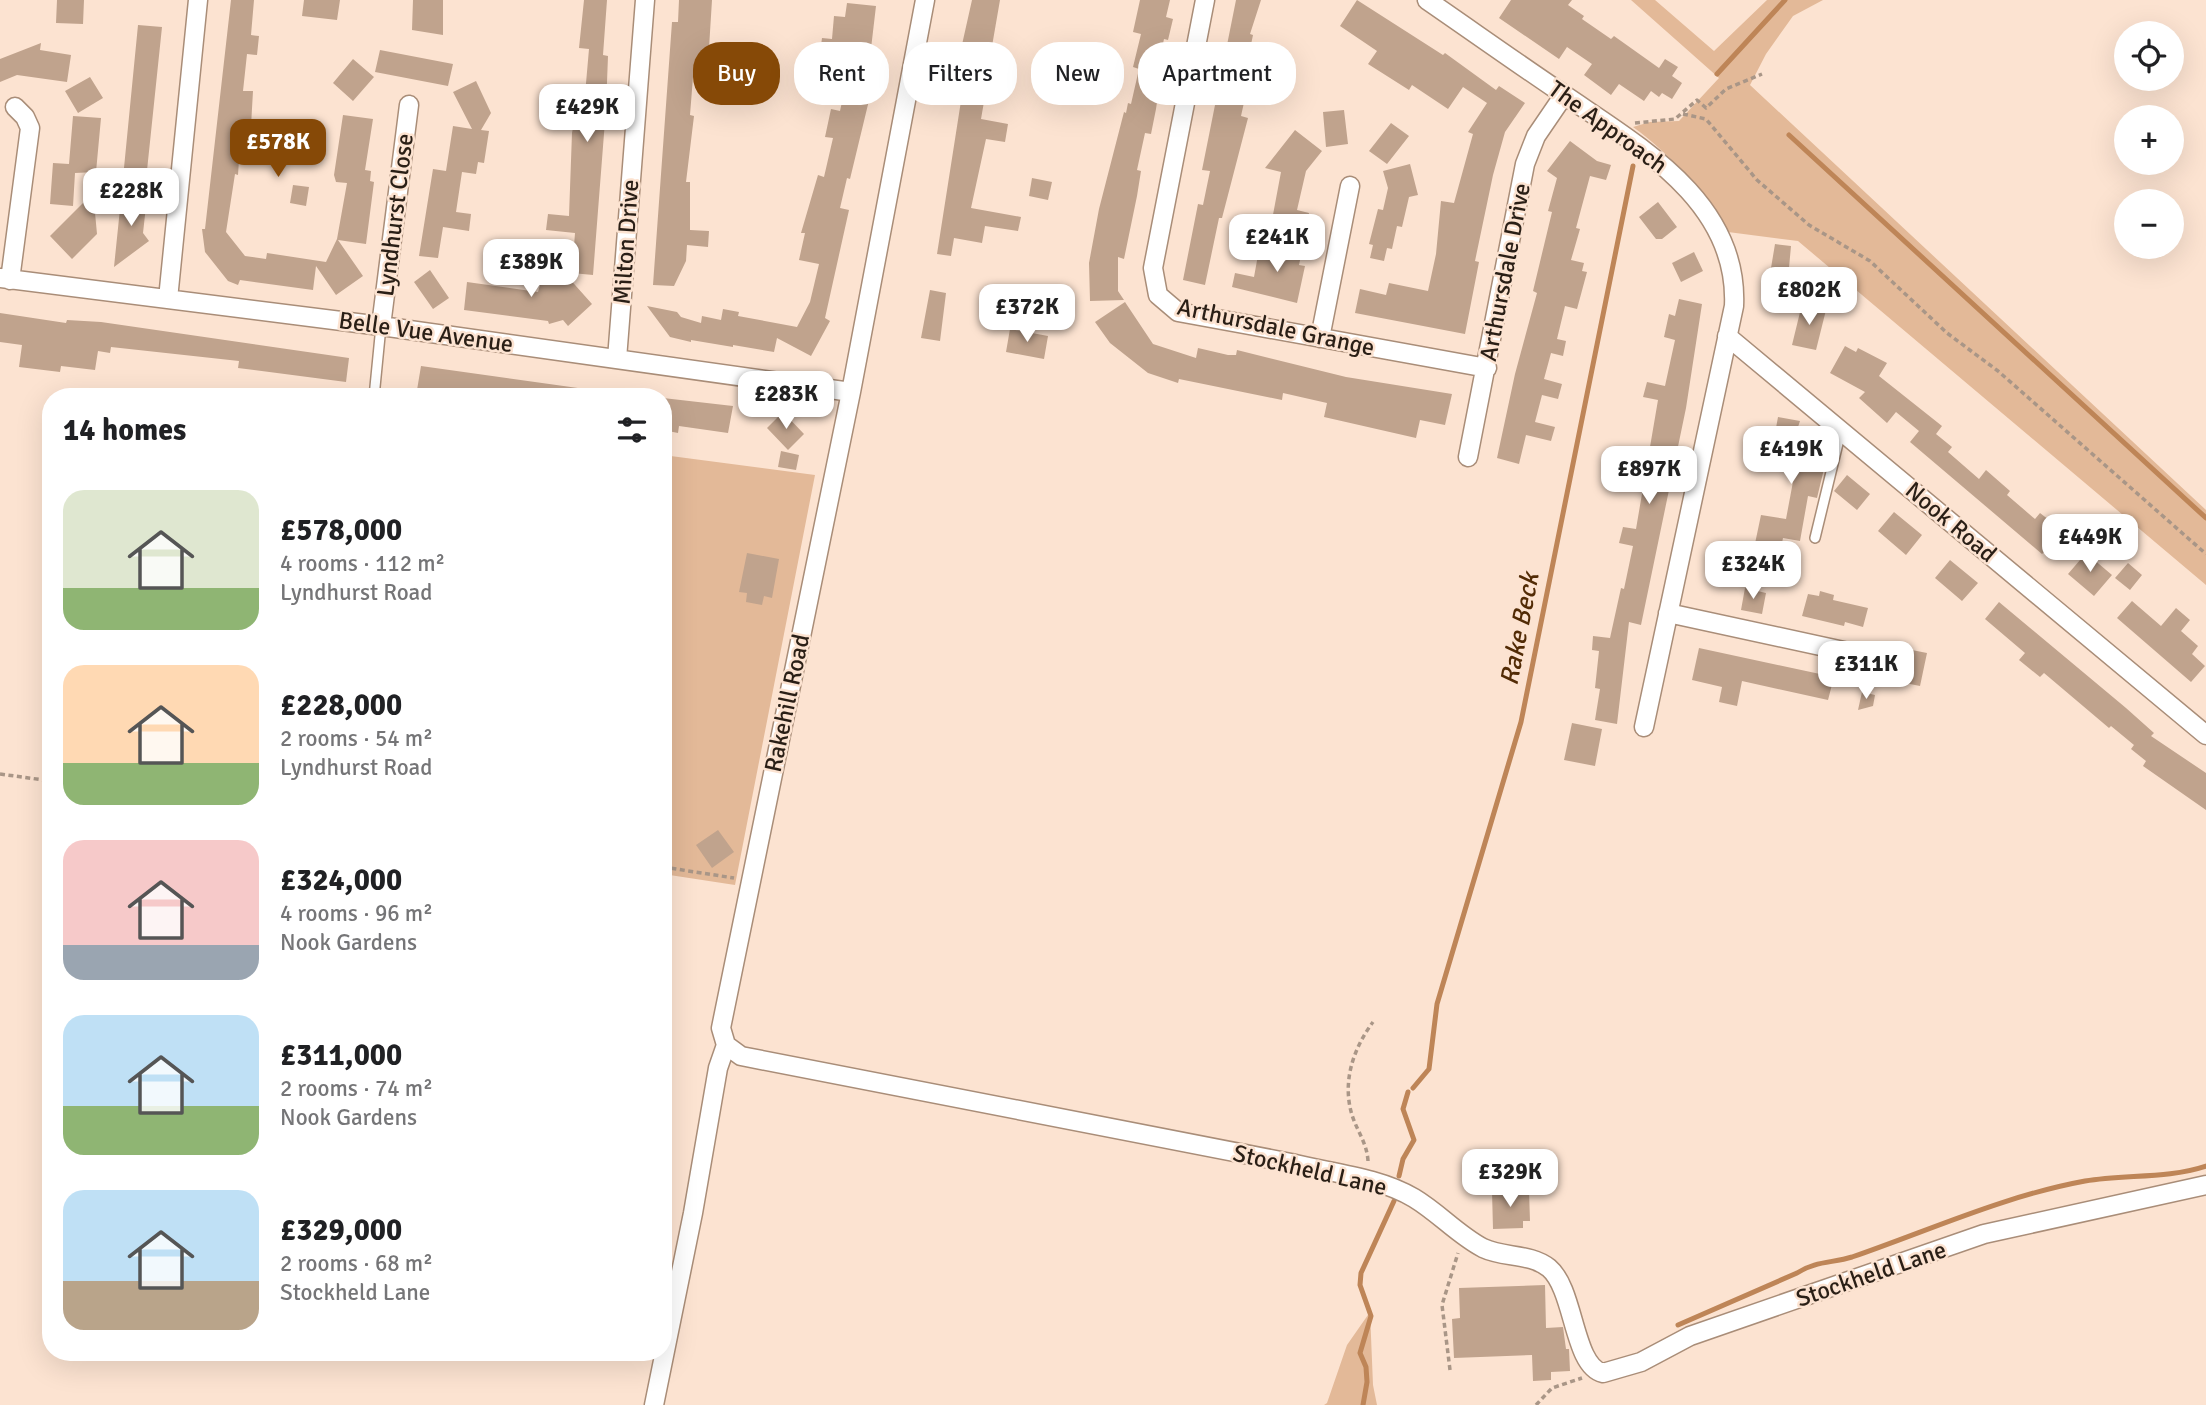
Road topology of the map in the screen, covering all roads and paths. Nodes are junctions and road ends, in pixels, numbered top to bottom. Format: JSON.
{"nodes":[{"id":1,"x":198,"y":0,"type":"edge"},
{"id":2,"x":645,"y":0,"type":"edge"},
{"id":3,"x":925,"y":0,"type":"edge"},
{"id":4,"x":1205,"y":0,"type":"edge"},
{"id":5,"x":1427,"y":0,"type":"edge"},
{"id":6,"x":1762,"y":74,"type":"dead end"},
{"id":7,"x":1564,"y":95,"type":"junction"},
{"id":8,"x":409,"y":105,"type":"dead end"},
{"id":9,"x":15,"y":107,"type":"dead end"},
{"id":10,"x":1683,"y":114,"type":"junction"},
{"id":11,"x":1622,"y":132,"type":"junction"},
{"id":12,"x":1350,"y":186,"type":"dead end"},
{"id":13,"x":5,"y":279,"type":"edge"},
{"id":14,"x":168,"y":299,"type":"junction"},
{"id":15,"x":381,"y":326,"type":"junction"},
{"id":16,"x":1727,"y":336,"type":"junction"},
{"id":17,"x":1320,"y":338,"type":"junction"},
{"id":18,"x":617,"y":359,"type":"junction"},
{"id":19,"x":1487,"y":368,"type":"junction"},
{"id":20,"x":375,"y":388,"type":"edge"},
{"id":21,"x":851,"y":392,"type":"junction"},
{"id":22,"x":1841,"y":431,"type":"junction"},
{"id":23,"x":1468,"y":457,"type":"dead end"},
{"id":24,"x":1815,"y":538,"type":"dead end"},
{"id":25,"x":2206,"y":554,"type":"edge"},
{"id":26,"x":1668,"y":613,"type":"junction"},
{"id":27,"x":1862,"y":654,"type":"dead end"},
{"id":28,"x":1644,"y":727,"type":"dead end"},
{"id":29,"x":2206,"y":735,"type":"edge"},
{"id":30,"x":0,"y":774,"type":"edge"},
{"id":31,"x":42,"y":780,"type":"edge"},
{"id":32,"x":672,"y":868,"type":"edge"},
{"id":33,"x":750,"y":881,"type":"junction"},
{"id":34,"x":1373,"y":1022,"type":"dead end"},
{"id":35,"x":726,"y":1045,"type":"junction"},
{"id":36,"x":1367,"y":1181,"type":"junction"},
{"id":37,"x":2206,"y":1185,"type":"edge"},
{"id":38,"x":1465,"y":1237,"type":"junction"},
{"id":39,"x":672,"y":1316,"type":"edge"},
{"id":40,"x":663,"y":1361,"type":"edge"},
{"id":41,"x":1450,"y":1370,"type":"dead end"},
{"id":42,"x":1597,"y":1372,"type":"junction"},
{"id":43,"x":654,"y":1405,"type":"edge"},
{"id":44,"x":1536,"y":1405,"type":"edge"}],
"edges":[{"from":1,"to":14,"type":"street"},
{"from":2,"to":18,"type":"street","name":"Milton Drive"},
{"from":3,"to":21,"type":"street","name":"Rakehill Road"},
{"from":4,"to":17,"type":"street","name":"Arthursdale Grange"},
{"from":5,"to":7,"type":"street","name":"The Approach"},
{"from":6,"to":10,"type":"path"},
{"from":7,"to":11,"type":"street","name":"The Approach"},
{"from":7,"to":19,"type":"street","name":"Arthursdale Drive"},
{"from":8,"to":15,"type":"street","name":"Lyndhurst Close"},
{"from":9,"to":13,"type":"street"},
{"from":10,"to":11,"type":"path"},
{"from":10,"to":25,"type":"path"},
{"from":11,"to":16,"type":"street","name":"The Approach"},
{"from":12,"to":17,"type":"street"},
{"from":13,"to":14,"type":"street","name":"Belle Vue Avenue"},
{"from":14,"to":15,"type":"street","name":"Belle Vue Avenue"},
{"from":15,"to":18,"type":"street","name":"Belle Vue Avenue"},
{"from":15,"to":20,"type":"lane"},
{"from":16,"to":22,"type":"street","name":"Nook Road"},
{"from":16,"to":26,"type":"street","name":"The Approach"},
{"from":17,"to":19,"type":"street","name":"Arthursdale Grange"},
{"from":18,"to":21,"type":"street","name":"Belle Vue Avenue"},
{"from":19,"to":23,"type":"street","name":"Arthursdale Drive"},
{"from":21,"to":33,"type":"street","name":"Rakehill Road"},
{"from":22,"to":24,"type":"lane"},
{"from":22,"to":29,"type":"street","name":"Nook Road"},
{"from":26,"to":27,"type":"street"},
{"from":26,"to":28,"type":"street","name":"The Approach"},
{"from":30,"to":31,"type":"path"},
{"from":32,"to":33,"type":"path"},
{"from":33,"to":35,"type":"street","name":"Rakehill Road"},
{"from":34,"to":36,"type":"path"},
{"from":35,"to":36,"type":"street","name":"Stockheld Lane"},
{"from":35,"to":39,"type":"street","name":"Rakehill Road"},
{"from":36,"to":38,"type":"street","name":"Stockheld Lane"},
{"from":37,"to":42,"type":"street","name":"Stockheld Lane"},
{"from":38,"to":41,"type":"path"},
{"from":38,"to":42,"type":"street","name":"Stockheld Lane"},
{"from":40,"to":43,"type":"street","name":"Rakehill Road"},
{"from":42,"to":44,"type":"path"}]}
